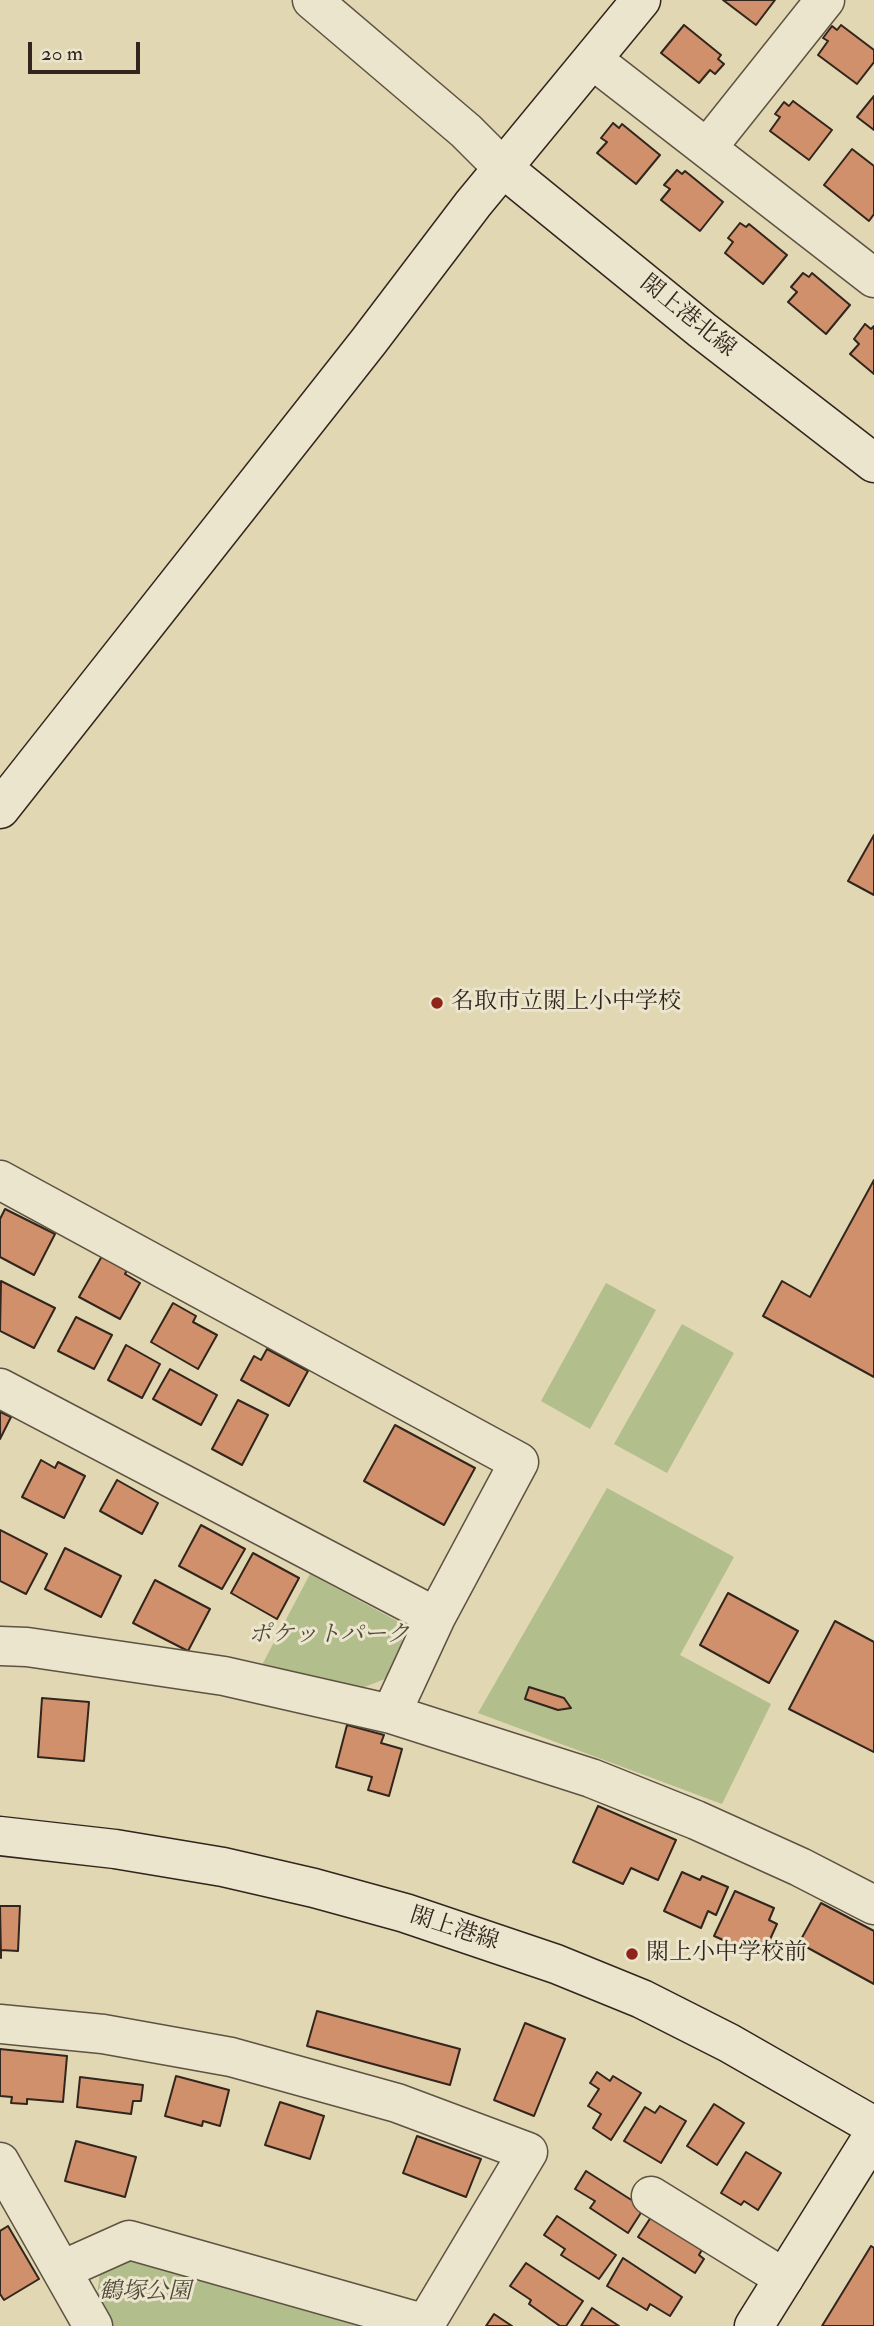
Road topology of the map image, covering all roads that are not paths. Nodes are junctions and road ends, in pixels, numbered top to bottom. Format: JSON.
{"nodes":[{"id":1,"x":312,"y":0,"type":"edge"},
{"id":2,"x":641,"y":0,"type":"edge"},
{"id":3,"x":825,"y":0,"type":"edge"},
{"id":4,"x":593,"y":60,"type":"junction"},
{"id":5,"x":707,"y":148,"type":"junction"},
{"id":6,"x":503,"y":168,"type":"junction"},
{"id":7,"x":871,"y":270,"type":"edge"},
{"id":8,"x":874,"y":463,"type":"edge"},
{"id":9,"x":0,"y":809,"type":"edge"},
{"id":10,"x":0,"y":1180,"type":"edge"},
{"id":11,"x":0,"y":1388,"type":"edge"},
{"id":12,"x":436,"y":1617,"type":"junction"},
{"id":13,"x":0,"y":1646,"type":"edge"},
{"id":14,"x":391,"y":1714,"type":"junction"},
{"id":15,"x":0,"y":1836,"type":"edge"},
{"id":16,"x":874,"y":1905,"type":"edge"},
{"id":17,"x":0,"y":2024,"type":"edge"},
{"id":18,"x":874,"y":2126,"type":"edge"},
{"id":19,"x":874,"y":2134,"type":"edge"},
{"id":20,"x":0,"y":2162,"type":"edge"},
{"id":21,"x":651,"y":2196,"type":"dead end"},
{"id":22,"x":62,"y":2270,"type":"junction"},
{"id":23,"x":784,"y":2278,"type":"junction"},
{"id":24,"x":425,"y":2325,"type":"edge"},
{"id":25,"x":93,"y":2326,"type":"edge"},
{"id":26,"x":754,"y":2326,"type":"edge"}],
"edges":[{"from":1,"to":6,"type":"street","name":"閖上港北線"},
{"from":2,"to":4,"type":"street"},
{"from":3,"to":5,"type":"street"},
{"from":4,"to":5,"type":"street"},
{"from":4,"to":6,"type":"street"},
{"from":5,"to":7,"type":"street"},
{"from":6,"to":8,"type":"street","name":"閖上港北線"},
{"from":6,"to":9,"type":"street"},
{"from":10,"to":12,"type":"street"},
{"from":11,"to":12,"type":"street"},
{"from":12,"to":14,"type":"street"},
{"from":13,"to":14,"type":"street"},
{"from":14,"to":16,"type":"street"},
{"from":15,"to":18,"type":"street","name":"閖上港線"},
{"from":17,"to":24,"type":"street"},
{"from":19,"to":23,"type":"street"},
{"from":20,"to":22,"type":"street"},
{"from":21,"to":23,"type":"street"},
{"from":22,"to":24,"type":"street"},
{"from":22,"to":25,"type":"street"},
{"from":23,"to":26,"type":"street"}]}
